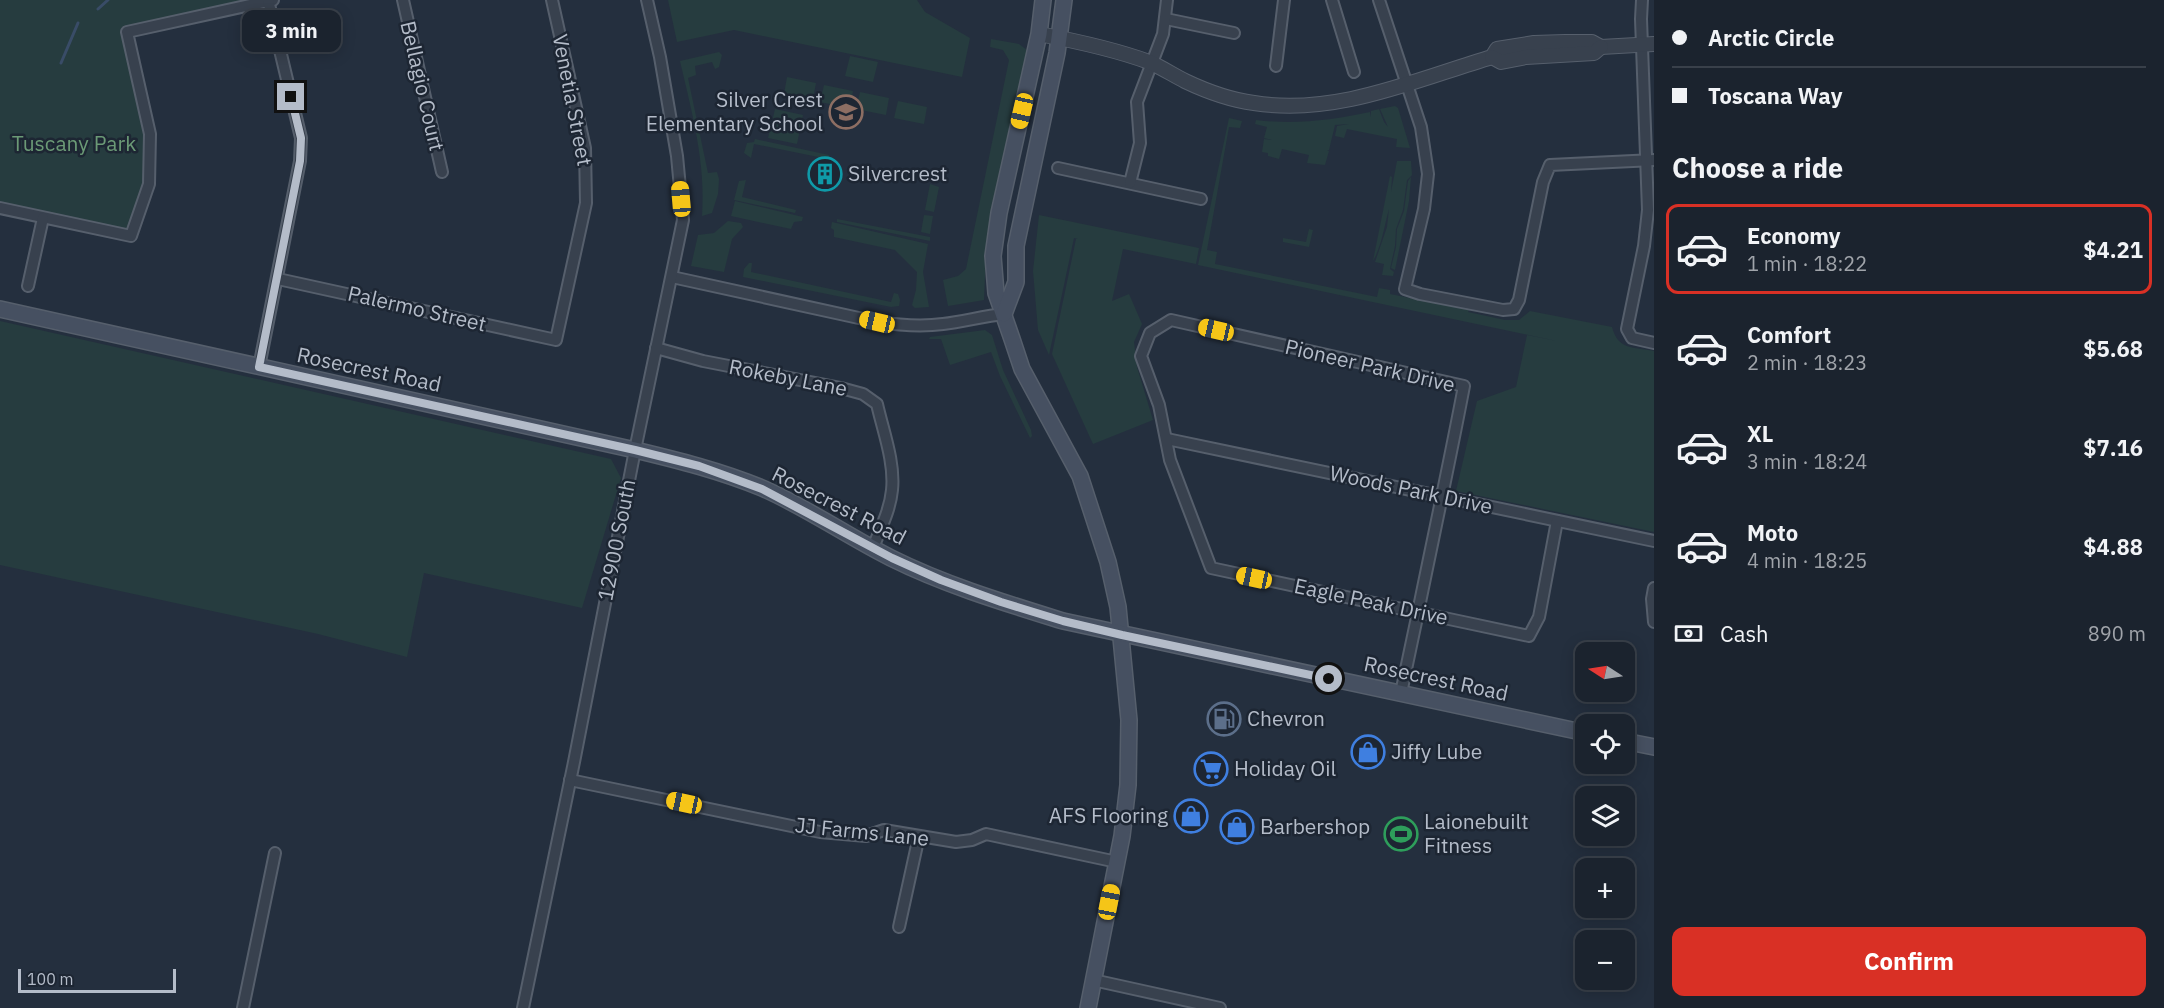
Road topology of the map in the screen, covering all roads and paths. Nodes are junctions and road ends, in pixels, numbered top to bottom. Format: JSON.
{"nodes":[{"id":1,"x":270,"y":0,"type":"edge"},
{"id":2,"x":403,"y":0,"type":"edge"},
{"id":3,"x":552,"y":0,"type":"edge"},
{"id":4,"x":647,"y":0,"type":"edge"},
{"id":5,"x":1043,"y":0,"type":"edge"},
{"id":6,"x":1064,"y":0,"type":"edge"},
{"id":7,"x":1167,"y":0,"type":"edge"},
{"id":8,"x":1284,"y":0,"type":"edge"},
{"id":9,"x":1332,"y":0,"type":"edge"},
{"id":10,"x":1379,"y":0,"type":"edge"},
{"id":11,"x":1642,"y":0,"type":"edge"},
{"id":12,"x":1166,"y":18,"type":"junction"},
{"id":13,"x":1234,"y":33,"type":"dead end"},
{"id":14,"x":1039,"y":34,"type":"junction"},
{"id":15,"x":1059,"y":38,"type":"junction"},
{"id":16,"x":1648,"y":44,"type":"edge"},
{"id":17,"x":1152,"y":63,"type":"junction"},
{"id":18,"x":1275,"y":66,"type":"dead end"},
{"id":19,"x":1354,"y":72,"type":"dead end"},
{"id":20,"x":1405,"y":84,"type":"junction"},
{"id":21,"x":1650,"y":160,"type":"edge"},
{"id":22,"x":1058,"y":168,"type":"dead end"},
{"id":23,"x":442,"y":172,"type":"dead end"},
{"id":24,"x":1130,"y":183,"type":"junction"},
{"id":25,"x":1201,"y":199,"type":"dead end"},
{"id":26,"x":0,"y":208,"type":"edge"},
{"id":27,"x":43,"y":218,"type":"junction"},
{"id":28,"x":672,"y":277,"type":"junction"},
{"id":29,"x":278,"y":279,"type":"junction"},
{"id":30,"x":28,"y":286,"type":"dead end"},
{"id":31,"x":0,"y":309,"type":"edge"},
{"id":32,"x":1004,"y":315,"type":"junction"},
{"id":33,"x":1150,"y":333,"type":"joint"},
{"id":34,"x":556,"y":340,"type":"joint"},
{"id":35,"x":1654,"y":344,"type":"edge"},
{"id":36,"x":656,"y":348,"type":"junction"},
{"id":37,"x":259,"y":367,"type":"junction"},
{"id":38,"x":1167,"y":439,"type":"junction"},
{"id":39,"x":635,"y":450,"type":"junction"},
{"id":40,"x":1442,"y":496,"type":"junction"},
{"id":41,"x":1557,"y":521,"type":"junction"},
{"id":42,"x":1654,"y":541,"type":"edge"},
{"id":43,"x":873,"y":548,"type":"junction"},
{"id":44,"x":1654,"y":588,"type":"edge"},
{"id":45,"x":1418,"y":612,"type":"junction"},
{"id":46,"x":1654,"y":622,"type":"edge"},
{"id":47,"x":1122,"y":635,"type":"junction"},
{"id":48,"x":1401,"y":693,"type":"junction"},
{"id":49,"x":1575,"y":731,"type":"edge"},
{"id":50,"x":1635,"y":743,"type":"edge"},
{"id":51,"x":1654,"y":747,"type":"edge"},
{"id":52,"x":570,"y":780,"type":"junction"},
{"id":53,"x":919,"y":836,"type":"junction"},
{"id":54,"x":275,"y":853,"type":"dead end"},
{"id":55,"x":1117,"y":862,"type":"junction"},
{"id":56,"x":899,"y":927,"type":"dead end"},
{"id":57,"x":1093,"y":980,"type":"junction"},
{"id":58,"x":243,"y":1008,"type":"edge"},
{"id":59,"x":523,"y":1008,"type":"edge"},
{"id":60,"x":1088,"y":1008,"type":"edge"},
{"id":61,"x":1220,"y":1008,"type":"edge"}],
"edges":[{"from":1,"to":27,"type":"street"},
{"from":1,"to":29,"type":"street"},
{"from":2,"to":23,"type":"street","name":"Bellagio Court"},
{"from":3,"to":34,"type":"street","name":"Venetia Street"},
{"from":4,"to":28,"type":"street","name":"12900 South"},
{"from":5,"to":14,"type":"main road"},
{"from":6,"to":15,"type":"main road"},
{"from":7,"to":12,"type":"street"},
{"from":8,"to":18,"type":"street"},
{"from":9,"to":19,"type":"street"},
{"from":10,"to":20,"type":"street"},
{"from":11,"to":16,"type":"street"},
{"from":12,"to":13,"type":"street"},
{"from":12,"to":17,"type":"street"},
{"from":14,"to":15,"type":"street"},
{"from":14,"to":32,"type":"main road"},
{"from":15,"to":17,"type":"street"},
{"from":15,"to":32,"type":"main road"},
{"from":16,"to":20,"type":"street"},
{"from":16,"to":21,"type":"street"},
{"from":17,"to":20,"type":"street"},
{"from":17,"to":24,"type":"street"},
{"from":20,"to":21,"type":"street"},
{"from":21,"to":35,"type":"street"},
{"from":22,"to":24,"type":"street"},
{"from":24,"to":25,"type":"street"},
{"from":26,"to":27,"type":"street"},
{"from":27,"to":30,"type":"street"},
{"from":28,"to":32,"type":"street"},
{"from":28,"to":36,"type":"street","name":"12900 South"},
{"from":29,"to":34,"type":"street","name":"Palermo Street"},
{"from":29,"to":37,"type":"street"},
{"from":31,"to":37,"type":"main road","name":"Rosecrest Road"},
{"from":32,"to":47,"type":"main road"},
{"from":33,"to":38,"type":"street","name":"Eagle Peak Drive"},
{"from":33,"to":40,"type":"street","name":"Pioneer Park Drive"},
{"from":36,"to":39,"type":"street","name":"12900 South"},
{"from":36,"to":43,"type":"street","name":"Rokeby Lane"},
{"from":37,"to":39,"type":"main road","name":"Rosecrest Road"},
{"from":38,"to":40,"type":"street","name":"Woods Park Drive"},
{"from":38,"to":45,"type":"street","name":"Eagle Peak Drive"},
{"from":39,"to":43,"type":"main road","name":"Rosecrest Road"},
{"from":39,"to":52,"type":"street","name":"12900 South"},
{"from":40,"to":41,"type":"street","name":"Woods Park Drive"},
{"from":40,"to":45,"type":"street","name":"Pioneer Park Drive"},
{"from":41,"to":42,"type":"street","name":"Woods Park Drive"},
{"from":41,"to":45,"type":"street","name":"Eagle Peak Drive"},
{"from":43,"to":47,"type":"main road","name":"Rosecrest Road"},
{"from":44,"to":46,"type":"street"},
{"from":45,"to":48,"type":"street","name":"Pioneer Park Drive"},
{"from":47,"to":48,"type":"main road","name":"Rosecrest Road"},
{"from":47,"to":55,"type":"main road"},
{"from":48,"to":49,"type":"main road","name":"Rosecrest Road"},
{"from":50,"to":51,"type":"main road"},
{"from":52,"to":53,"type":"street","name":"JJ Farms Lane"},
{"from":52,"to":59,"type":"street","name":"12900 South"},
{"from":53,"to":55,"type":"street","name":"JJ Farms Lane"},
{"from":53,"to":56,"type":"street"},
{"from":54,"to":58,"type":"street"},
{"from":55,"to":57,"type":"main road"},
{"from":57,"to":60,"type":"main road"},
{"from":57,"to":61,"type":"street"}]}
